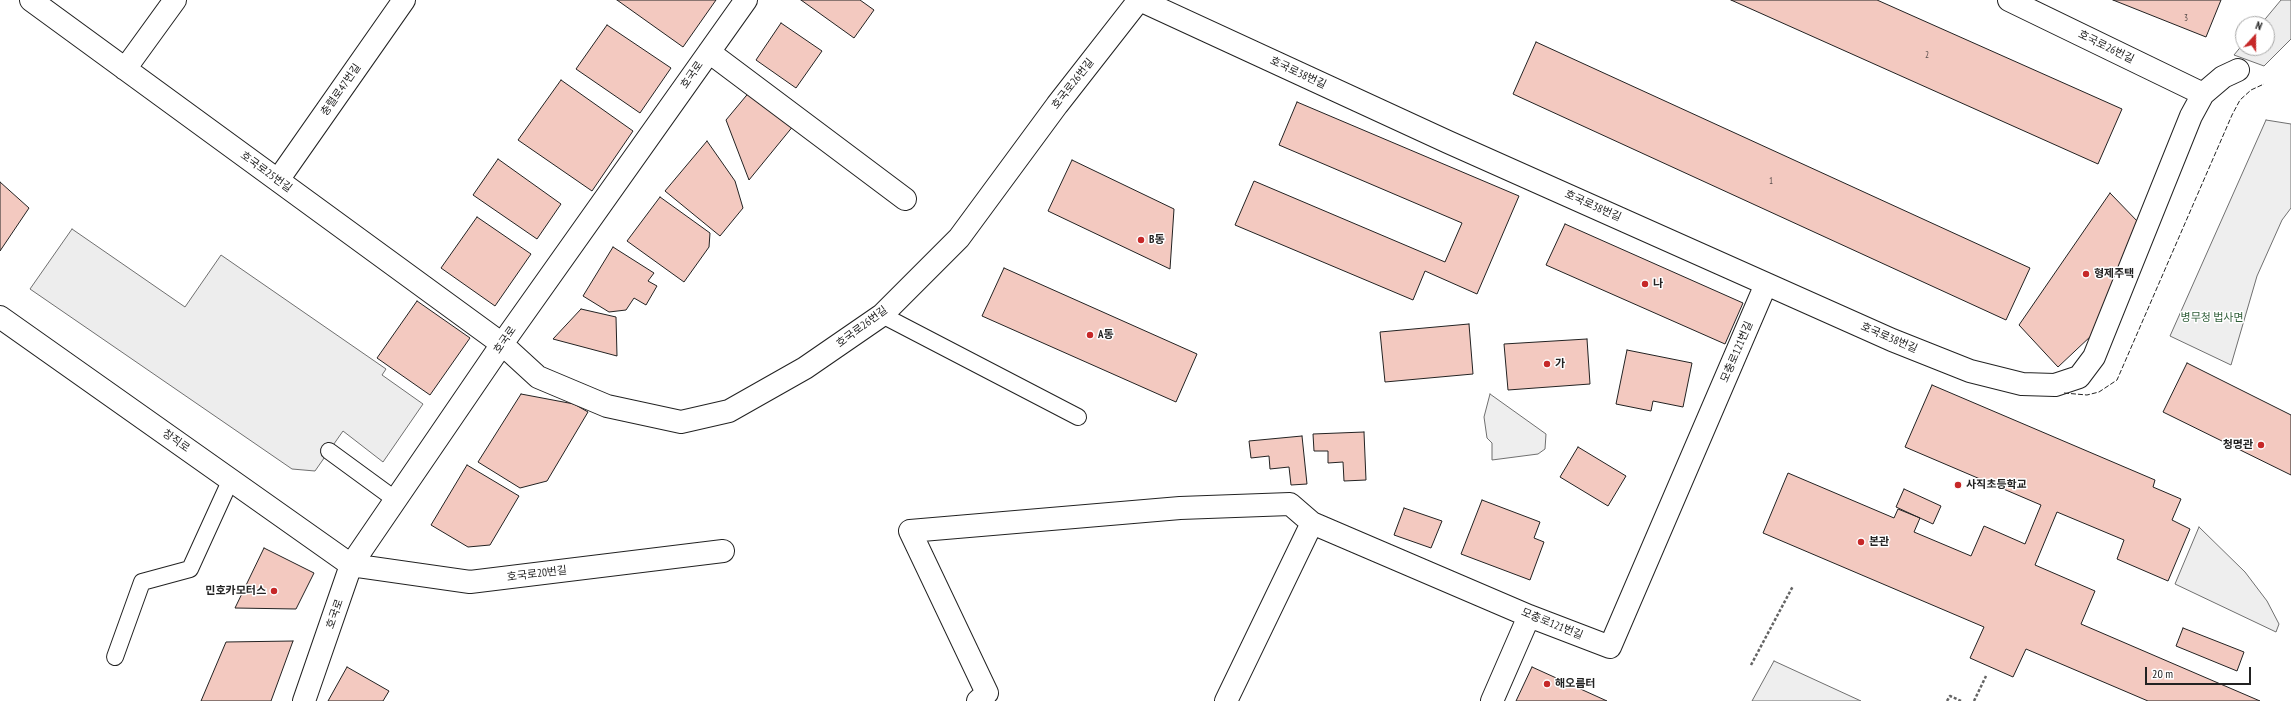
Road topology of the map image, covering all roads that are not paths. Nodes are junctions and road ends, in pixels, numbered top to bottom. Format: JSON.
{"nodes":[{"id":1,"x":31,"y":0,"type":"edge"},
{"id":2,"x":175,"y":0,"type":"edge"},
{"id":3,"x":404,"y":0,"type":"edge"},
{"id":4,"x":746,"y":0,"type":"edge"},
{"id":5,"x":1139,"y":0,"type":"edge"},
{"id":6,"x":2009,"y":0,"type":"edge"},
{"id":7,"x":709,"y":52,"type":"junction"},
{"id":8,"x":125,"y":69,"type":"junction"},
{"id":9,"x":2238,"y":70,"type":"dead end"},
{"id":10,"x":2203,"y":94,"type":"junction"},
{"id":11,"x":278,"y":180,"type":"junction"},
{"id":12,"x":905,"y":199,"type":"dead end"},
{"id":13,"x":1766,"y":284,"type":"junction"},
{"id":14,"x":882,"y":315,"type":"junction"},
{"id":15,"x":0,"y":316,"type":"edge"},
{"id":16,"x":502,"y":344,"type":"junction"},
{"id":17,"x":1078,"y":417,"type":"dead end"},
{"id":18,"x":329,"y":451,"type":"dead end"},
{"id":19,"x":231,"y":479,"type":"junction"},
{"id":20,"x":396,"y":500,"type":"junction"},
{"id":21,"x":1312,"y":523,"type":"junction"},
{"id":22,"x":723,"y":551,"type":"dead end"},
{"id":23,"x":352,"y":565,"type":"junction"},
{"id":24,"x":1529,"y":616,"type":"junction"},
{"id":25,"x":115,"y":657,"type":"dead end"},
{"id":26,"x":983,"y":697,"type":"edge"},
{"id":27,"x":304,"y":701,"type":"edge"},
{"id":28,"x":1226,"y":701,"type":"edge"},
{"id":29,"x":1492,"y":701,"type":"edge"}],
"edges":[{"from":1,"to":8,"type":"street","name":"호국로25번길"},
{"from":2,"to":8,"type":"street"},
{"from":3,"to":11,"type":"street","name":"충렬로47번길"},
{"from":4,"to":7,"type":"street","name":"호국로"},
{"from":5,"to":13,"type":"street","name":"호국로38번길"},
{"from":5,"to":14,"type":"street","name":"호국로26번길"},
{"from":6,"to":10,"type":"street","name":"호국로26번길"},
{"from":7,"to":12,"type":"street"},
{"from":7,"to":16,"type":"street","name":"호국로"},
{"from":8,"to":11,"type":"street","name":"호국로25번길"},
{"from":9,"to":10,"type":"street"},
{"from":10,"to":13,"type":"street","name":"호국로38번길"},
{"from":11,"to":16,"type":"street","name":"호국로25번길"},
{"from":13,"to":24,"type":"street","name":"모충로121번길"},
{"from":14,"to":16,"type":"street","name":"호국로26번길"},
{"from":14,"to":17,"type":"lane"},
{"from":15,"to":19,"type":"street","name":"창직로"},
{"from":16,"to":20,"type":"street","name":"호국로"},
{"from":18,"to":20,"type":"lane"},
{"from":19,"to":23,"type":"street","name":"창직로"},
{"from":19,"to":25,"type":"lane"},
{"from":20,"to":23,"type":"street","name":"호국로"},
{"from":21,"to":24,"type":"street","name":"모충로121번길"},
{"from":21,"to":26,"type":"street","name":"모충로121번길"},
{"from":21,"to":28,"type":"street"},
{"from":22,"to":23,"type":"street","name":"호국로20번길"},
{"from":23,"to":27,"type":"street","name":"호국로"},
{"from":24,"to":29,"type":"street"}]}
